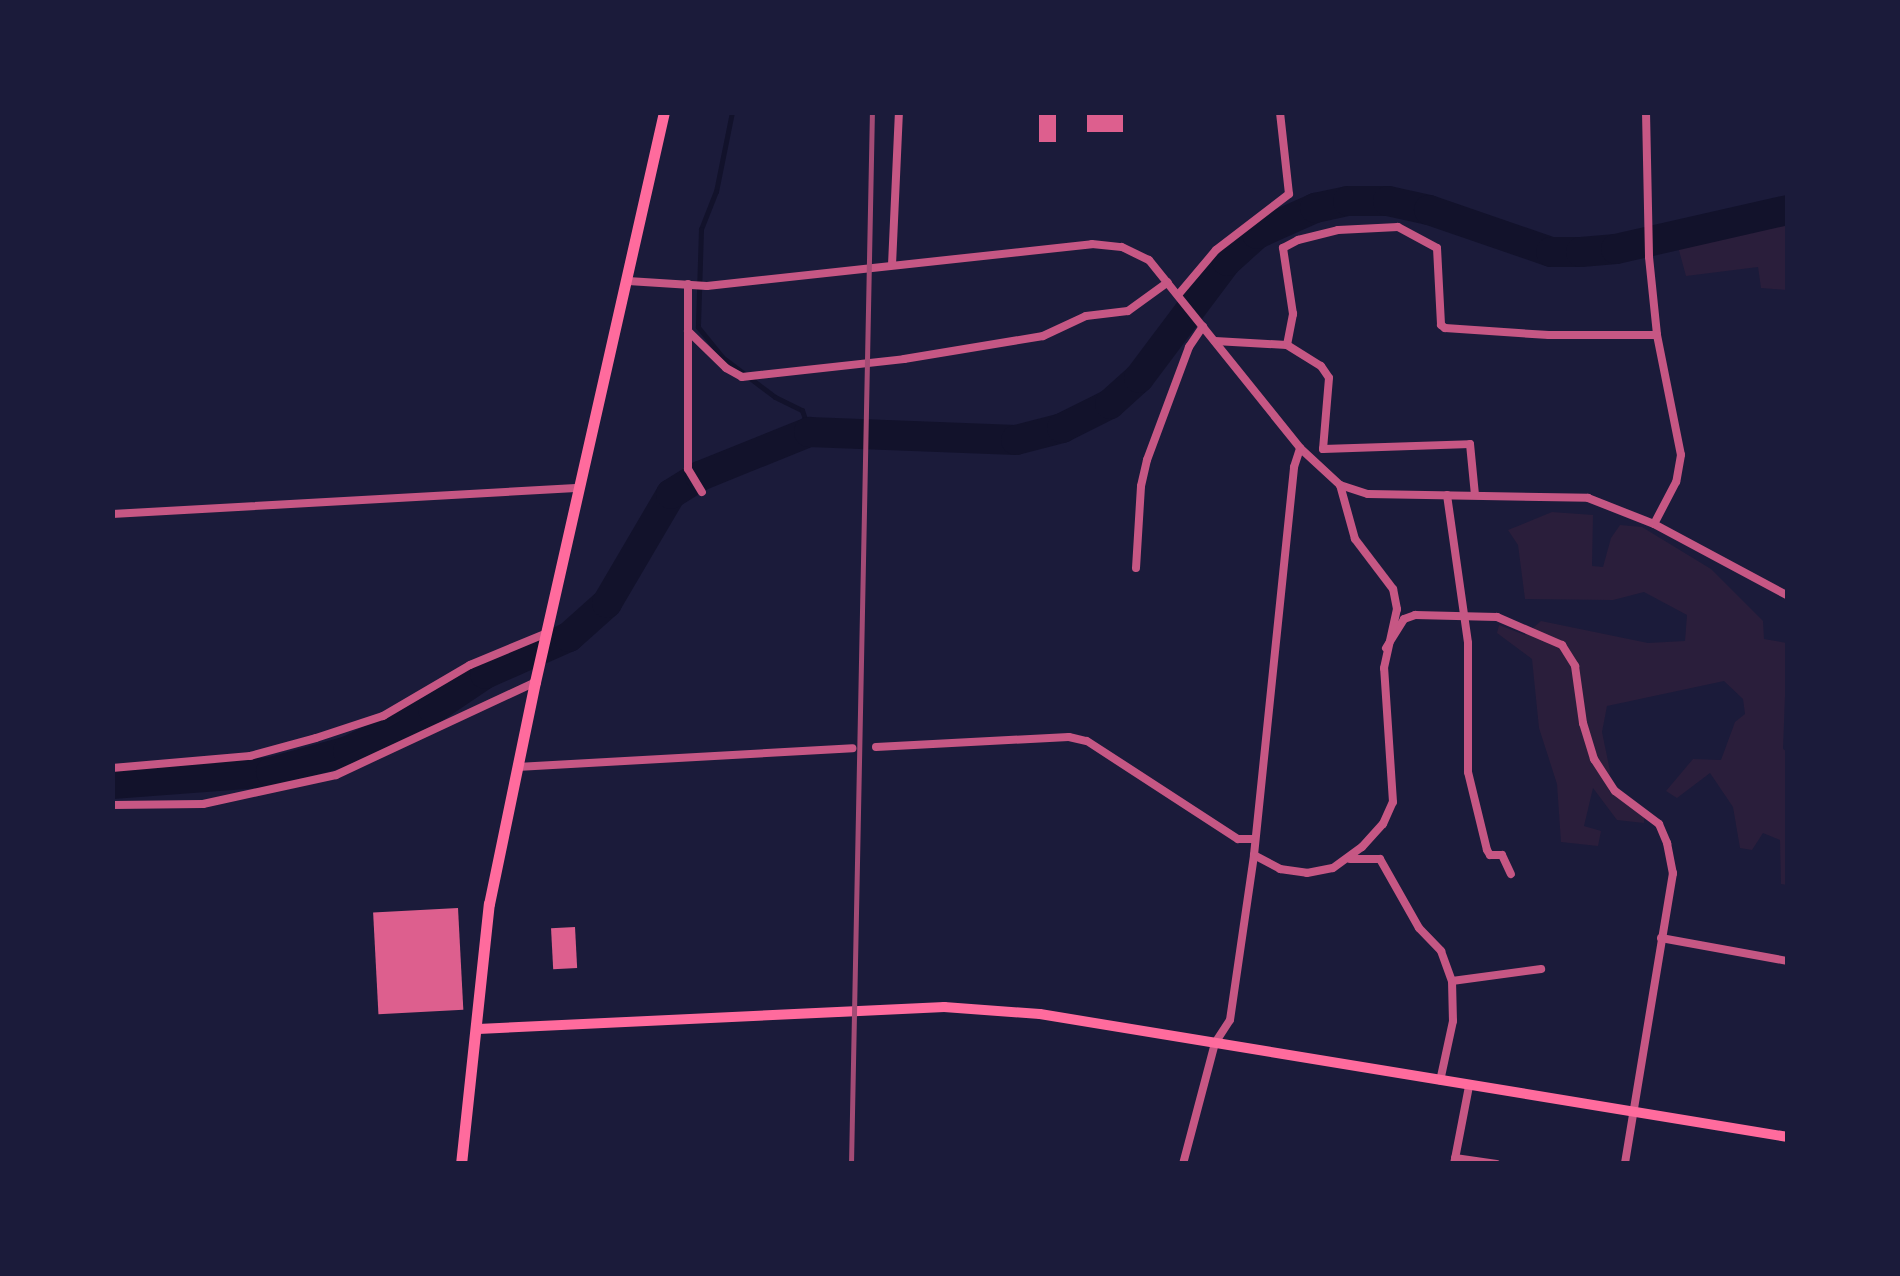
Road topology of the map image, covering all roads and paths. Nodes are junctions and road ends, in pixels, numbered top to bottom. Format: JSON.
{"nodes":[{"id":1,"x":664,"y":112,"type":"edge"},
{"id":2,"x":898,"y":112,"type":"edge"},
{"id":3,"x":1280,"y":112,"type":"edge"},
{"id":4,"x":1646,"y":112,"type":"edge"},
{"id":5,"x":892,"y":265,"type":"junction"},
{"id":6,"x":628,"y":281,"type":"junction"},
{"id":7,"x":1168,"y":282,"type":"junction"},
{"id":8,"x":690,"y":285,"type":"junction"},
{"id":9,"x":1181,"y":299,"type":"junction"},
{"id":10,"x":1200,"y":322,"type":"junction"},
{"id":11,"x":688,"y":330,"type":"junction"},
{"id":12,"x":1657,"y":335,"type":"junction"},
{"id":13,"x":1215,"y":340,"type":"junction"},
{"id":14,"x":1286,"y":346,"type":"junction"},
{"id":15,"x":1300,"y":448,"type":"junction"},
{"id":16,"x":1340,"y":485,"type":"junction"},
{"id":17,"x":580,"y":488,"type":"junction"},
{"id":18,"x":702,"y":492,"type":"dead end"},
{"id":19,"x":1447,"y":495,"type":"junction"},
{"id":20,"x":1475,"y":495,"type":"junction"},
{"id":21,"x":112,"y":514,"type":"edge"},
{"id":22,"x":1654,"y":524,"type":"junction"},
{"id":23,"x":1136,"y":568,"type":"dead end"},
{"id":24,"x":1788,"y":596,"type":"edge"},
{"id":25,"x":1462,"y":616,"type":"junction"},
{"id":26,"x":546,"y":636,"type":"junction"},
{"id":27,"x":1386,"y":648,"type":"junction"},
{"id":28,"x":534,"y":682,"type":"junction"},
{"id":29,"x":876,"y":747,"type":"dead end"},
{"id":30,"x":852,"y":748,"type":"dead end"},
{"id":31,"x":517,"y":767,"type":"junction"},
{"id":32,"x":112,"y":768,"type":"edge"},
{"id":33,"x":112,"y":805,"type":"edge"},
{"id":34,"x":1253,"y":839,"type":"junction"},
{"id":35,"x":1254,"y":856,"type":"junction"},
{"id":36,"x":1350,"y":859,"type":"junction"},
{"id":37,"x":1511,"y":874,"type":"dead end"},
{"id":38,"x":1661,"y":938,"type":"junction"},
{"id":39,"x":1788,"y":960,"type":"edge"},
{"id":40,"x":1541,"y":969,"type":"dead end"},
{"id":41,"x":1452,"y":981,"type":"junction"},
{"id":42,"x":478,"y":1029,"type":"junction"},
{"id":43,"x":1215,"y":1043,"type":"junction"},
{"id":44,"x":1440,"y":1081,"type":"junction"},
{"id":45,"x":1469,"y":1086,"type":"junction"},
{"id":46,"x":1632,"y":1111,"type":"junction"},
{"id":47,"x":1788,"y":1137,"type":"edge"},
{"id":48,"x":1455,"y":1161,"type":"edge"},
{"id":49,"x":461,"y":1164,"type":"edge"},
{"id":50,"x":1183,"y":1164,"type":"edge"},
{"id":51,"x":1497,"y":1164,"type":"edge"},
{"id":52,"x":1624,"y":1164,"type":"edge"}],
"edges":[{"from":1,"to":6,"type":"main road"},
{"from":2,"to":5,"type":"street"},
{"from":3,"to":9,"type":"street"},
{"from":4,"to":12,"type":"street"},
{"from":5,"to":7,"type":"street"},
{"from":5,"to":8,"type":"street"},
{"from":6,"to":8,"type":"street"},
{"from":6,"to":17,"type":"main road"},
{"from":7,"to":9,"type":"street"},
{"from":7,"to":11,"type":"street"},
{"from":8,"to":11,"type":"street"},
{"from":9,"to":10,"type":"street"},
{"from":10,"to":13,"type":"street"},
{"from":10,"to":23,"type":"street"},
{"from":11,"to":18,"type":"street"},
{"from":12,"to":14,"type":"street"},
{"from":12,"to":22,"type":"street"},
{"from":13,"to":14,"type":"street"},
{"from":13,"to":15,"type":"street"},
{"from":14,"to":20,"type":"street"},
{"from":15,"to":16,"type":"street"},
{"from":15,"to":34,"type":"street"},
{"from":16,"to":19,"type":"street"},
{"from":16,"to":27,"type":"street"},
{"from":17,"to":21,"type":"street"},
{"from":17,"to":26,"type":"main road"},
{"from":19,"to":20,"type":"street"},
{"from":19,"to":25,"type":"street"},
{"from":20,"to":22,"type":"street"},
{"from":22,"to":24,"type":"street"},
{"from":25,"to":27,"type":"street"},
{"from":25,"to":37,"type":"street"},
{"from":25,"to":38,"type":"street"},
{"from":26,"to":28,"type":"main road"},
{"from":26,"to":32,"type":"street"},
{"from":27,"to":36,"type":"street"},
{"from":28,"to":31,"type":"main road"},
{"from":28,"to":33,"type":"street"},
{"from":29,"to":34,"type":"street"},
{"from":30,"to":31,"type":"street"},
{"from":31,"to":42,"type":"main road"},
{"from":34,"to":35,"type":"street"},
{"from":35,"to":36,"type":"street"},
{"from":35,"to":43,"type":"street"},
{"from":36,"to":41,"type":"street"},
{"from":38,"to":39,"type":"street"},
{"from":38,"to":46,"type":"street"},
{"from":40,"to":41,"type":"street"},
{"from":41,"to":44,"type":"street"},
{"from":42,"to":43,"type":"main road"},
{"from":42,"to":49,"type":"main road"},
{"from":43,"to":44,"type":"main road"},
{"from":43,"to":50,"type":"street"},
{"from":44,"to":45,"type":"main road"},
{"from":45,"to":46,"type":"main road"},
{"from":45,"to":48,"type":"street"},
{"from":46,"to":47,"type":"main road"},
{"from":46,"to":52,"type":"street"},
{"from":48,"to":51,"type":"street"}]}
